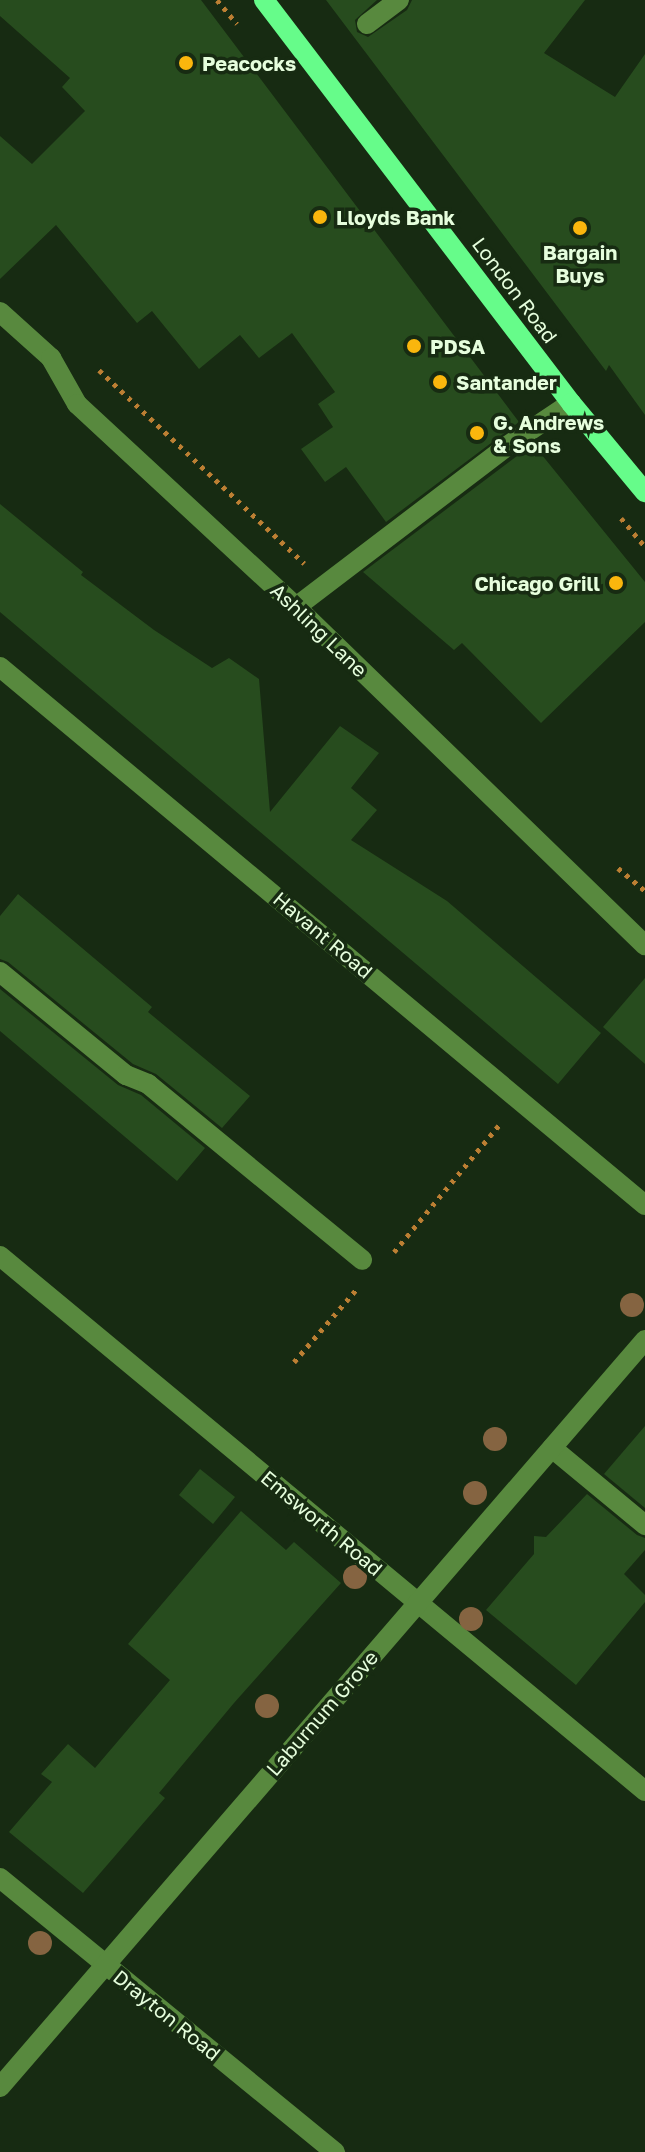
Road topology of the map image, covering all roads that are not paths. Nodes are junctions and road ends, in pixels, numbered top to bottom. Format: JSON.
{"nodes":[{"id":1,"x":264,"y":0,"type":"edge"},
{"id":2,"x":399,"y":0,"type":"edge"},
{"id":3,"x":367,"y":24,"type":"dead end"},
{"id":4,"x":0,"y":312,"type":"edge"},
{"id":5,"x":571,"y":403,"type":"junction"},
{"id":6,"x":645,"y":492,"type":"edge"},
{"id":7,"x":296,"y":607,"type":"junction"},
{"id":8,"x":0,"y":667,"type":"edge"},
{"id":9,"x":645,"y":945,"type":"edge"},
{"id":10,"x":0,"y":972,"type":"edge"},
{"id":11,"x":645,"y":1205,"type":"edge"},
{"id":12,"x":0,"y":1256,"type":"edge"},
{"id":13,"x":362,"y":1260,"type":"dead end"},
{"id":14,"x":645,"y":1340,"type":"edge"},
{"id":15,"x":552,"y":1448,"type":"junction"},
{"id":16,"x":645,"y":1525,"type":"edge"},
{"id":17,"x":418,"y":1603,"type":"junction"},
{"id":18,"x":645,"y":1791,"type":"edge"},
{"id":19,"x":0,"y":1878,"type":"edge"},
{"id":20,"x":105,"y":1964,"type":"junction"},
{"id":21,"x":0,"y":2087,"type":"edge"},
{"id":22,"x":335,"y":2152,"type":"edge"}],
"edges":[{"from":1,"to":5,"type":"main road","name":"London Road"},
{"from":2,"to":3,"type":"street"},
{"from":4,"to":7,"type":"street","name":"Ashling Lane"},
{"from":5,"to":6,"type":"main road","name":"London Road"},
{"from":5,"to":7,"type":"street"},
{"from":7,"to":9,"type":"street","name":"Ashling Lane"},
{"from":8,"to":11,"type":"street","name":"Havant Road"},
{"from":10,"to":13,"type":"street"},
{"from":12,"to":17,"type":"street","name":"Emsworth Road"},
{"from":14,"to":15,"type":"street","name":"Laburnum Grove"},
{"from":15,"to":16,"type":"street"},
{"from":15,"to":17,"type":"street","name":"Laburnum Grove"},
{"from":17,"to":18,"type":"street","name":"Emsworth Road"},
{"from":17,"to":20,"type":"street","name":"Laburnum Grove"},
{"from":19,"to":20,"type":"street","name":"Drayton Road"},
{"from":20,"to":21,"type":"street","name":"Laburnum Grove"},
{"from":20,"to":22,"type":"street","name":"Drayton Road"}]}
